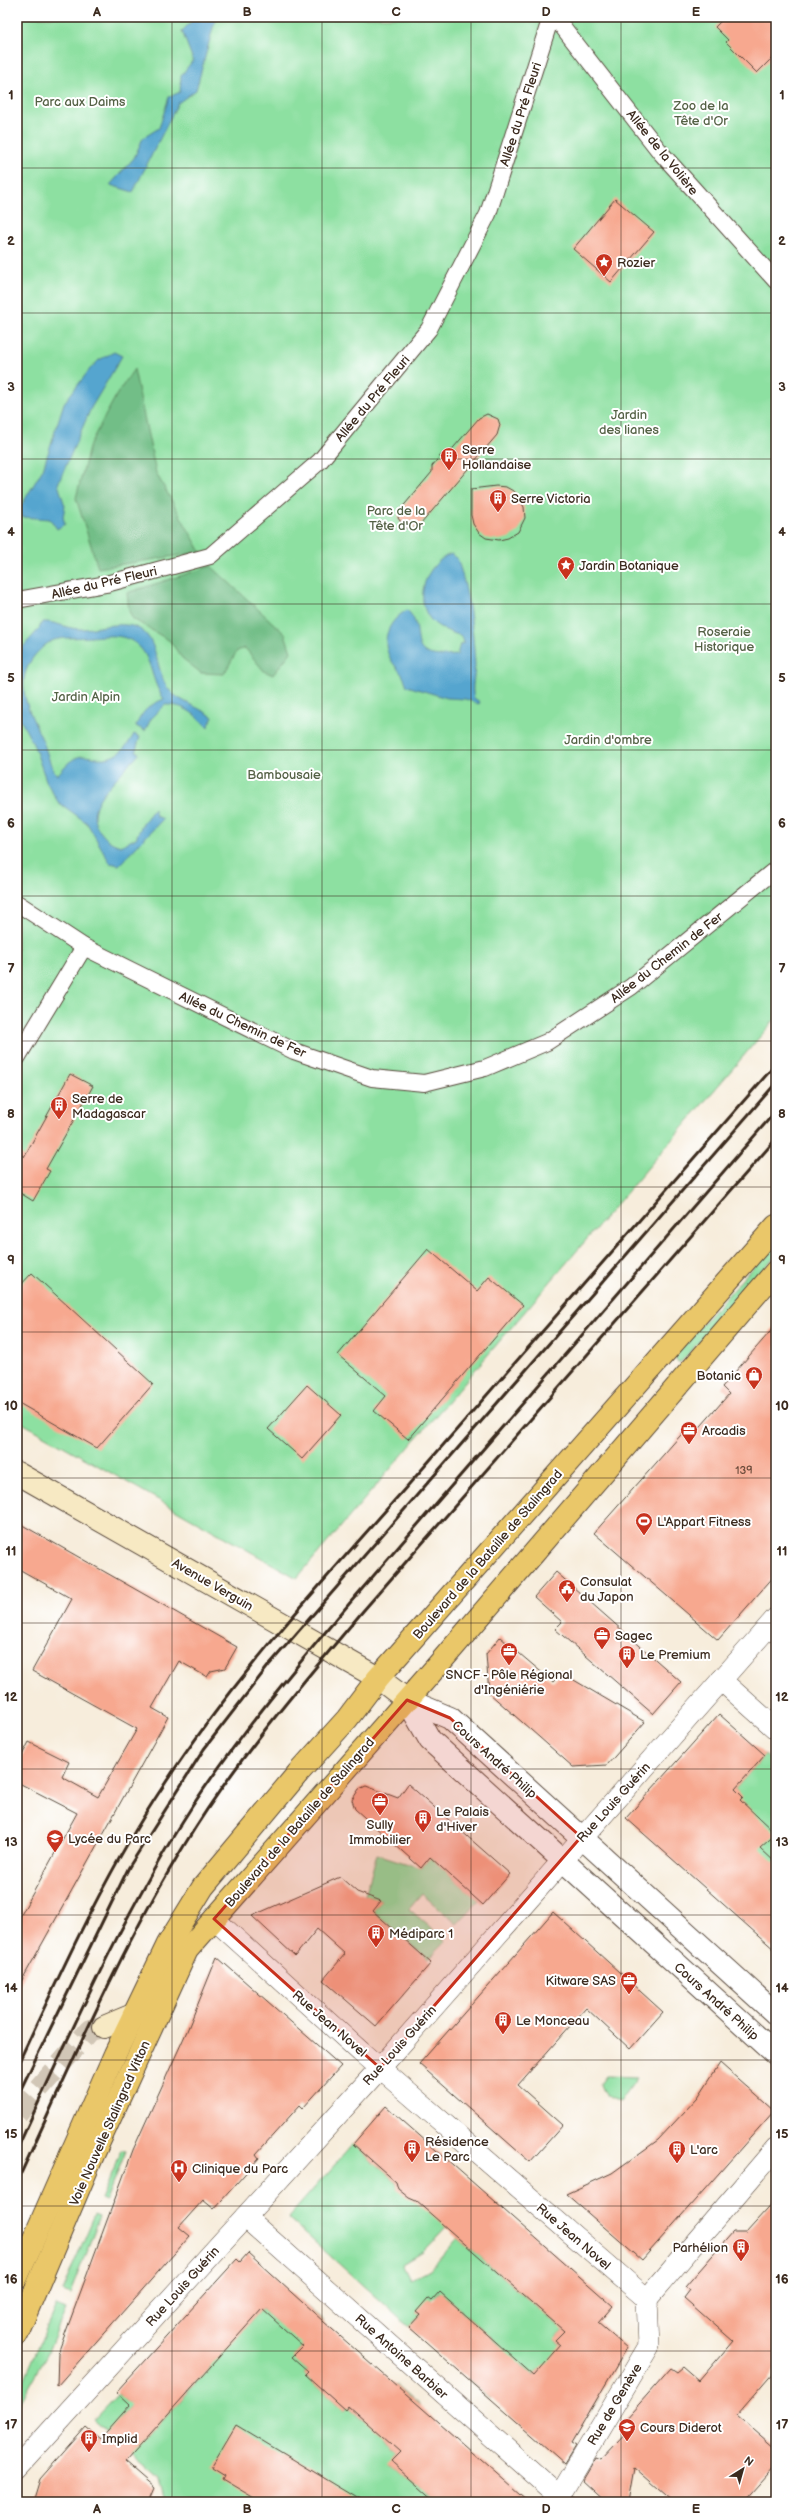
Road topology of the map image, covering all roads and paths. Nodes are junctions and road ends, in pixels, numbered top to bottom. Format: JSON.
{"nodes":[{"id":1,"x":551,"y":17,"type":"edge"},
{"id":2,"x":555,"y":17,"type":"edge"},
{"id":3,"x":776,"y":281,"type":"edge"},
{"id":4,"x":17,"y":600,"type":"edge"},
{"id":5,"x":776,"y":869,"type":"edge"},
{"id":6,"x":17,"y":903,"type":"edge"},
{"id":7,"x":84,"y":947,"type":"junction"},
{"id":8,"x":17,"y":1058,"type":"edge"},
{"id":9,"x":776,"y":1226,"type":"edge"},
{"id":10,"x":776,"y":1271,"type":"edge"},
{"id":11,"x":17,"y":1473,"type":"edge"},
{"id":12,"x":776,"y":1618,"type":"edge"},
{"id":13,"x":378,"y":1678,"type":"junction"},
{"id":14,"x":721,"y":1680,"type":"junction"},
{"id":15,"x":407,"y":1700,"type":"junction"},
{"id":16,"x":776,"y":1729,"type":"edge"},
{"id":17,"x":581,"y":1837,"type":"junction"},
{"id":18,"x":561,"y":1860,"type":"junction"},
{"id":19,"x":203,"y":1887,"type":"joint"},
{"id":20,"x":214,"y":1919,"type":"junction"},
{"id":21,"x":135,"y":2014,"type":"junction"},
{"id":22,"x":776,"y":2014,"type":"edge"},
{"id":23,"x":104,"y":2027,"type":"tunnel mouth"},
{"id":24,"x":776,"y":2054,"type":"edge"},
{"id":25,"x":380,"y":2068,"type":"junction"},
{"id":26,"x":776,"y":2148,"type":"edge"},
{"id":27,"x":245,"y":2217,"type":"junction"},
{"id":28,"x":17,"y":2277,"type":"edge"},
{"id":29,"x":647,"y":2299,"type":"junction"},
{"id":30,"x":17,"y":2334,"type":"edge"},
{"id":31,"x":17,"y":2468,"type":"edge"},
{"id":32,"x":560,"y":2500,"type":"edge"}],
"edges":[{"from":1,"to":4,"type":"street","name":"Allée du Pré Fleuri"},
{"from":2,"to":3,"type":"street","name":"Allée de la Volière"},
{"from":5,"to":7,"type":"street","name":"Allée du Chemin de Fer"},
{"from":6,"to":7,"type":"street","name":"Allée du Chemin de Fer"},
{"from":7,"to":8,"type":"street"},
{"from":9,"to":13,"type":"main road","name":"Boulevard de la Bataille de Stalingrad"},
{"from":10,"to":15,"type":"main road","name":"Boulevard de la Bataille de Stalingrad"},
{"from":11,"to":13,"type":"main road","name":"Avenue Verguin"},
{"from":12,"to":14,"type":"street","name":"Rue Louis Guérin"},
{"from":13,"to":15,"type":"main road","name":"Avenue Verguin"},
{"from":13,"to":19,"type":"main road","name":"Boulevard de la Bataille de Stalingrad"},
{"from":14,"to":16,"type":"street"},
{"from":14,"to":17,"type":"street","name":"Rue Louis Guérin"},
{"from":15,"to":17,"type":"street","name":"Cours André Philip"},
{"from":15,"to":18,"type":"street","name":"Cours André Philip"},
{"from":15,"to":20,"type":"main road","name":"Boulevard de la Bataille de Stalingrad"},
{"from":17,"to":18,"type":"street","name":"Rue Louis Guérin"},
{"from":17,"to":22,"type":"street","name":"Cours André Philip"},
{"from":18,"to":24,"type":"street","name":"Cours André Philip"},
{"from":18,"to":25,"type":"street","name":"Rue Louis Guérin"},
{"from":19,"to":21,"type":"main road","name":"Voie Nouvelle Stalingrad Vitton"},
{"from":20,"to":25,"type":"street","name":"Rue Jean Novel"},
{"from":20,"to":30,"type":"main road","name":"Voie Nouvelle Stalingrad Vitton"},
{"from":21,"to":23,"type":"main road"},
{"from":21,"to":28,"type":"main road","name":"Voie Nouvelle Stalingrad Vitton"},
{"from":25,"to":27,"type":"street","name":"Rue Louis Guérin"},
{"from":25,"to":29,"type":"street","name":"Rue Jean Novel"},
{"from":26,"to":29,"type":"street"},
{"from":27,"to":31,"type":"street","name":"Rue Louis Guérin"},
{"from":27,"to":32,"type":"street","name":"Rue Antoine Barbier"},
{"from":29,"to":32,"type":"street","name":"Rue de Genève"}]}
